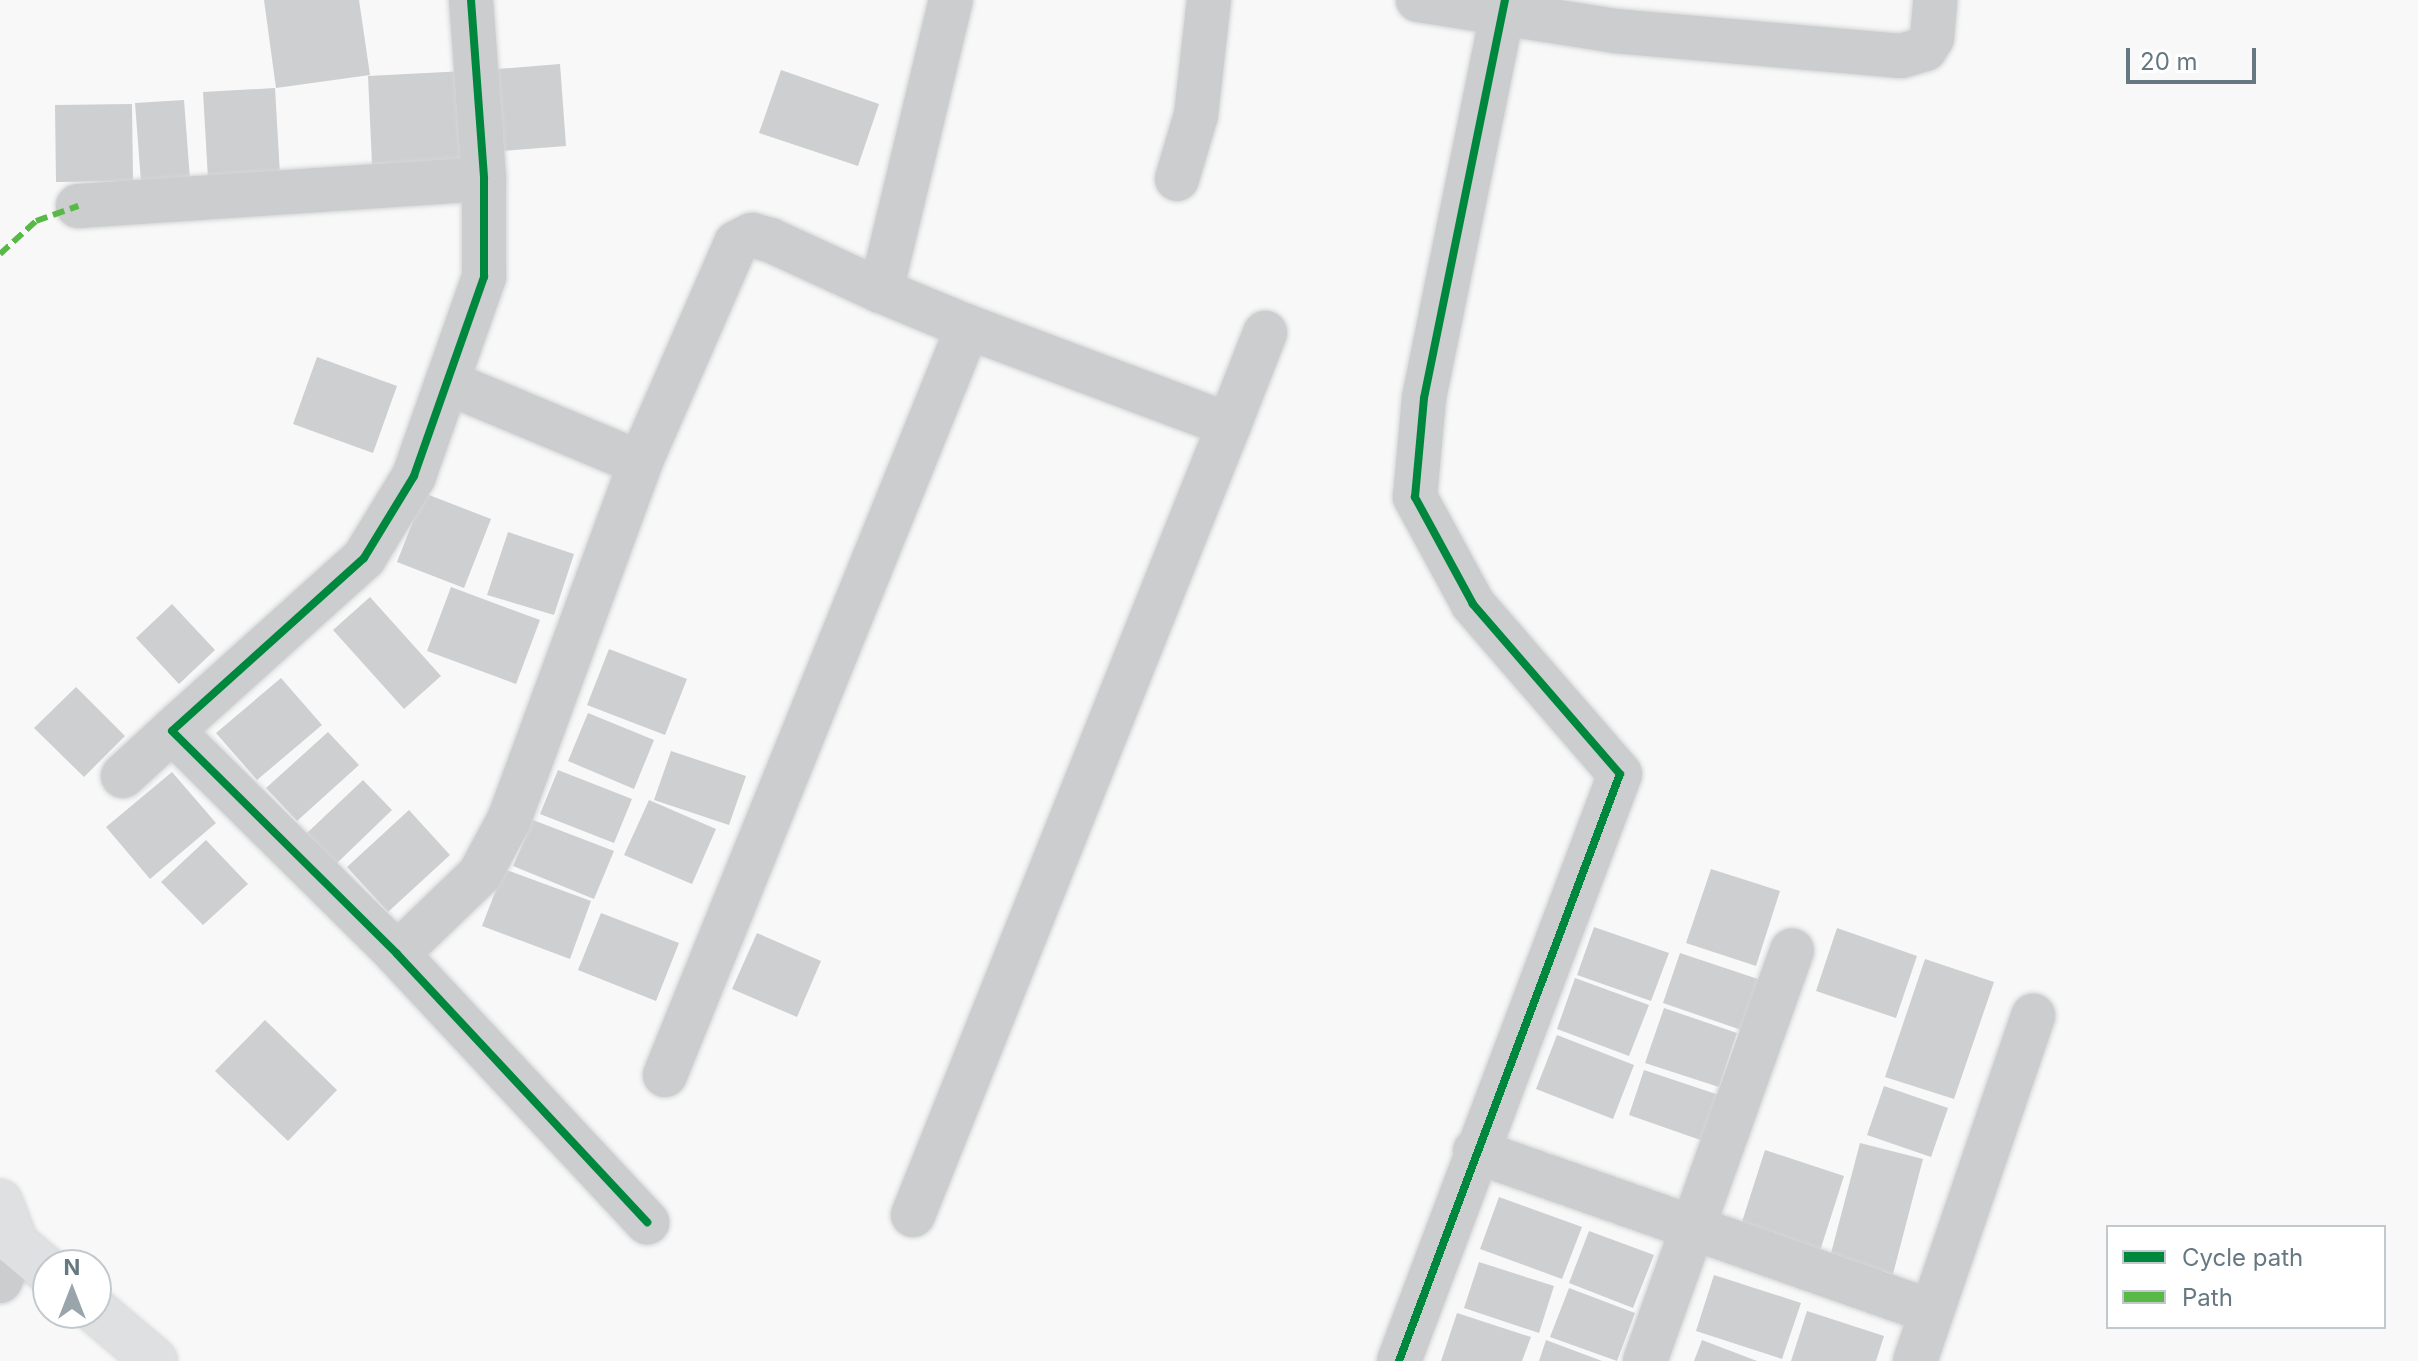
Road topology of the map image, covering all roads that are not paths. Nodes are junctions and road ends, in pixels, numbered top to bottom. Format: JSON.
{"nodes":[{"id":1,"x":471,"y":0,"type":"edge"},
{"id":2,"x":951,"y":0,"type":"edge"},
{"id":3,"x":1209,"y":0,"type":"edge"},
{"id":4,"x":1418,"y":0,"type":"edge"},
{"id":5,"x":1935,"y":0,"type":"edge"},
{"id":6,"x":1504,"y":8,"type":"edge"},
{"id":7,"x":484,"y":179,"type":"junction"},
{"id":8,"x":1177,"y":179,"type":"dead end"},
{"id":9,"x":78,"y":206,"type":"dead end"},
{"id":10,"x":881,"y":291,"type":"junction"},
{"id":11,"x":968,"y":327,"type":"junction"},
{"id":12,"x":1265,"y":333,"type":"dead end"},
{"id":13,"x":451,"y":384,"type":"junction"},
{"id":14,"x":1229,"y":425,"type":"junction"},
{"id":15,"x":640,"y":463,"type":"junction"},
{"id":16,"x":172,"y":731,"type":"junction"},
{"id":17,"x":123,"y":776,"type":"dead end"},
{"id":18,"x":1792,"y":951,"type":"dead end"},
{"id":19,"x":397,"y":954,"type":"junction"},
{"id":20,"x":2033,"y":1016,"type":"dead end"},
{"id":21,"x":665,"y":1075,"type":"dead end"},
{"id":22,"x":1475,"y":1151,"type":"junction"},
{"id":23,"x":0,"y":1202,"type":"edge"},
{"id":24,"x":913,"y":1215,"type":"dead end"},
{"id":25,"x":647,"y":1222,"type":"dead end"},
{"id":26,"x":1692,"y":1228,"type":"junction"},
{"id":27,"x":21,"y":1265,"type":"edge"},
{"id":28,"x":1931,"y":1312,"type":"junction"},
{"id":29,"x":112,"y":1325,"type":"edge"},
{"id":30,"x":155,"y":1361,"type":"edge"},
{"id":31,"x":1399,"y":1361,"type":"edge"},
{"id":32,"x":1645,"y":1361,"type":"edge"},
{"id":33,"x":1915,"y":1361,"type":"edge"}],
"edges":[{"from":1,"to":7,"type":"street"},
{"from":2,"to":10,"type":"street"},
{"from":3,"to":8,"type":"street"},
{"from":4,"to":6,"type":"street"},
{"from":5,"to":6,"type":"street"},
{"from":6,"to":22,"type":"street"},
{"from":7,"to":9,"type":"street"},
{"from":7,"to":13,"type":"street"},
{"from":10,"to":11,"type":"street"},
{"from":10,"to":15,"type":"street"},
{"from":11,"to":14,"type":"street"},
{"from":11,"to":21,"type":"street"},
{"from":12,"to":14,"type":"street"},
{"from":13,"to":15,"type":"street"},
{"from":13,"to":16,"type":"street"},
{"from":14,"to":24,"type":"street"},
{"from":15,"to":19,"type":"street"},
{"from":16,"to":17,"type":"street"},
{"from":16,"to":19,"type":"street"},
{"from":18,"to":26,"type":"street"},
{"from":19,"to":25,"type":"street"},
{"from":20,"to":28,"type":"street"},
{"from":22,"to":26,"type":"street"},
{"from":22,"to":31,"type":"street"},
{"from":23,"to":27,"type":"street"},
{"from":26,"to":28,"type":"street"},
{"from":26,"to":32,"type":"street"},
{"from":28,"to":33,"type":"street"},
{"from":29,"to":30,"type":"street"}]}
